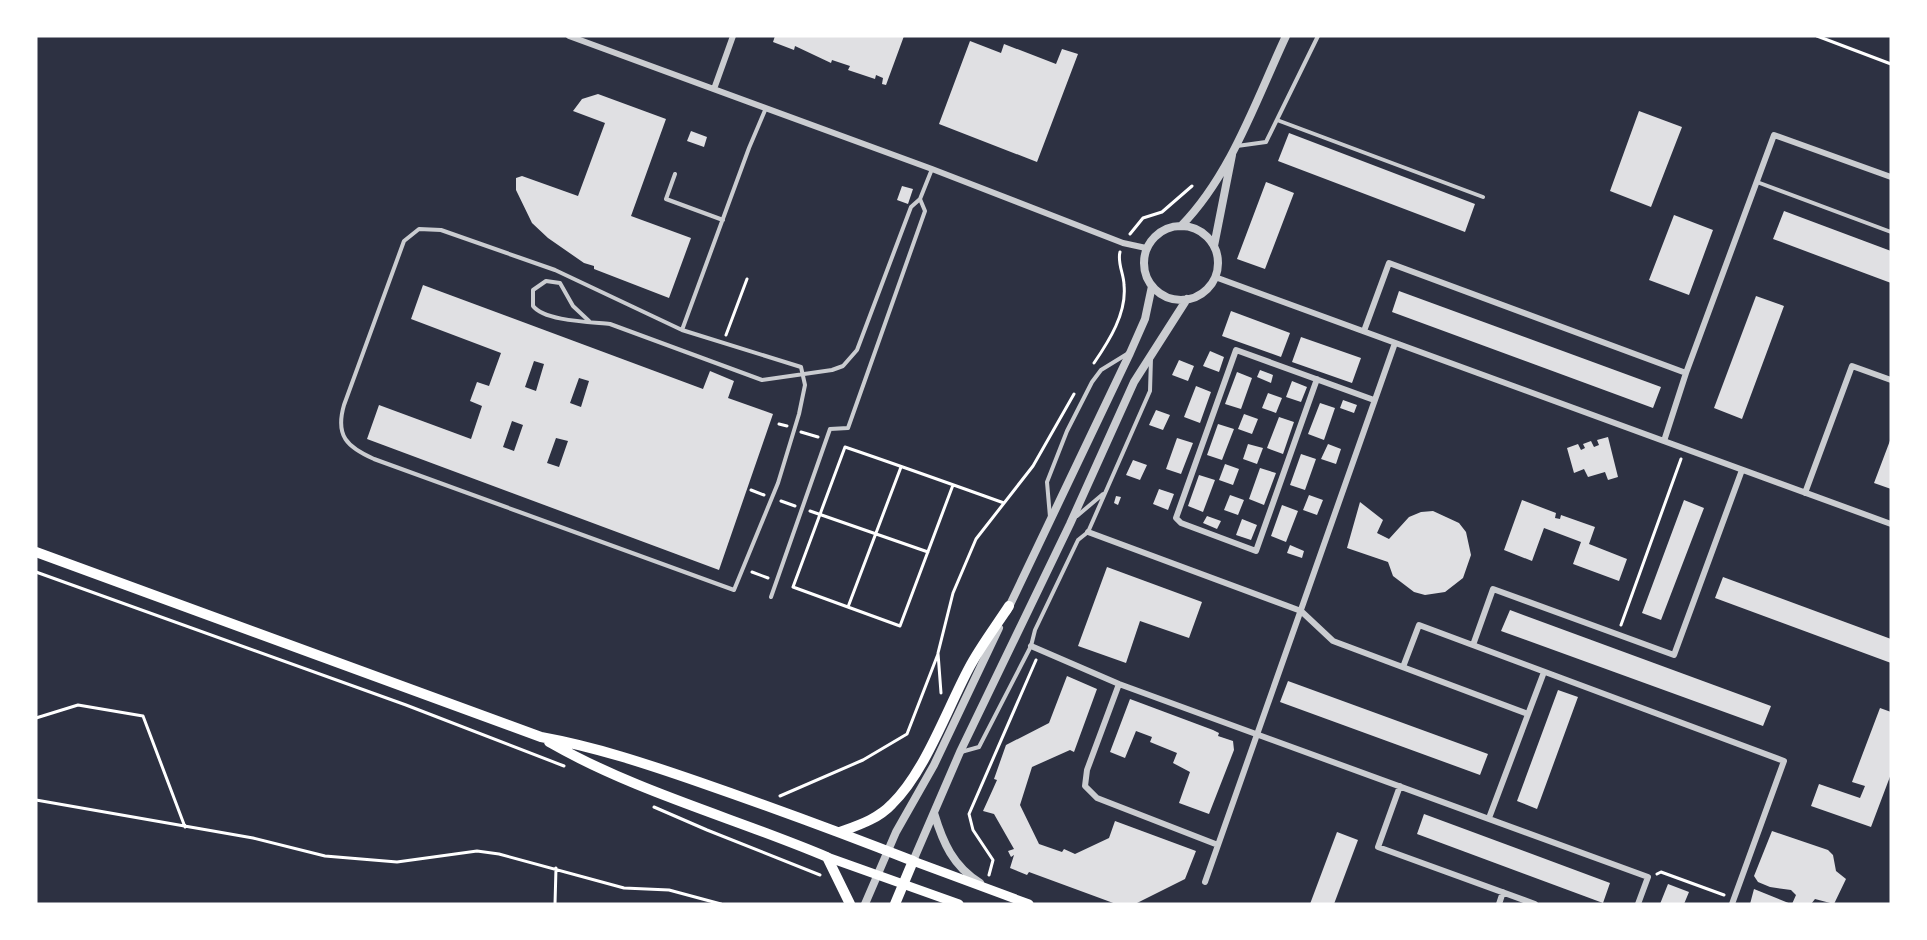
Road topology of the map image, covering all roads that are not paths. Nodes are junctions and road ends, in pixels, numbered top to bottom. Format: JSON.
{"nodes":[{"id":1,"x":569,"y":36,"type":"edge"},
{"id":2,"x":733,"y":36,"type":"edge"},
{"id":3,"x":1286,"y":36,"type":"edge"},
{"id":4,"x":1318,"y":36,"type":"edge"},
{"id":5,"x":714,"y":89,"type":"junction"},
{"id":6,"x":766,"y":108,"type":"junction"},
{"id":7,"x":1277,"y":120,"type":"junction"},
{"id":8,"x":1233,"y":147,"type":"junction"},
{"id":9,"x":932,"y":169,"type":"junction"},
{"id":10,"x":675,"y":174,"type":"dead end"},
{"id":11,"x":1891,"y":177,"type":"edge"},
{"id":12,"x":1756,"y":182,"type":"junction"},
{"id":13,"x":1482,"y":197,"type":"dead end"},
{"id":14,"x":920,"y":200,"type":"junction"},
{"id":15,"x":723,"y":220,"type":"junction"},
{"id":16,"x":1181,"y":226,"type":"junction"},
{"id":17,"x":1891,"y":232,"type":"edge"},
{"id":18,"x":1214,"y":246,"type":"junction"},
{"id":19,"x":1146,"y":248,"type":"junction"},
{"id":20,"x":1215,"y":277,"type":"junction"},
{"id":21,"x":1152,"y":286,"type":"junction"},
{"id":22,"x":1187,"y":299,"type":"junction"},
{"id":23,"x":589,"y":321,"type":"junction"},
{"id":24,"x":682,"y":330,"type":"junction"},
{"id":25,"x":1364,"y":331,"type":"junction"},
{"id":26,"x":1395,"y":343,"type":"junction"},
{"id":27,"x":1130,"y":353,"type":"junction"},
{"id":28,"x":1150,"y":354,"type":"junction"},
{"id":29,"x":1686,"y":373,"type":"junction"},
{"id":30,"x":1317,"y":380,"type":"junction"},
{"id":31,"x":1891,"y":380,"type":"edge"},
{"id":32,"x":1374,"y":400,"type":"junction"},
{"id":33,"x":1664,"y":441,"type":"junction"},
{"id":34,"x":1742,"y":470,"type":"junction"},
{"id":35,"x":1805,"y":493,"type":"junction"},
{"id":36,"x":1104,"y":494,"type":"junction"},
{"id":37,"x":1050,"y":518,"type":"junction"},
{"id":38,"x":1070,"y":524,"type":"junction"},
{"id":39,"x":1891,"y":525,"type":"edge"},
{"id":40,"x":1088,"y":532,"type":"junction"},
{"id":41,"x":36,"y":552,"type":"edge"},
{"id":42,"x":771,"y":597,"type":"dead end"},
{"id":43,"x":1009,"y":606,"type":"junction"},
{"id":44,"x":1301,"y":610,"type":"junction"},
{"id":45,"x":1473,"y":645,"type":"junction"},
{"id":46,"x":1031,"y":646,"type":"junction"},
{"id":47,"x":1403,"y":667,"type":"junction"},
{"id":48,"x":1544,"y":672,"type":"junction"},
{"id":49,"x":1119,"y":684,"type":"junction"},
{"id":50,"x":1528,"y":714,"type":"junction"},
{"id":51,"x":1258,"y":734,"type":"junction"},
{"id":52,"x":541,"y":737,"type":"junction"},
{"id":53,"x":960,"y":752,"type":"junction"},
{"id":54,"x":1400,"y":786,"type":"junction"},
{"id":55,"x":934,"y":813,"type":"junction"},
{"id":56,"x":1489,"y":818,"type":"junction"},
{"id":57,"x":840,"y":832,"type":"junction"},
{"id":58,"x":1218,"y":845,"type":"junction"},
{"id":59,"x":887,"y":851,"type":"junction"},
{"id":60,"x":827,"y":857,"type":"junction"},
{"id":61,"x":913,"y":861,"type":"junction"},
{"id":62,"x":878,"y":875,"type":"junction"},
{"id":63,"x":1205,"y":882,"type":"dead end"},
{"id":64,"x":903,"y":884,"type":"junction"},
{"id":65,"x":985,"y":887,"type":"junction"},
{"id":66,"x":1503,"y":892,"type":"junction"},
{"id":67,"x":1733,"y":901,"type":"edge"},
{"id":68,"x":956,"y":903,"type":"edge"},
{"id":69,"x":850,"y":904,"type":"edge"},
{"id":70,"x":865,"y":904,"type":"edge"},
{"id":71,"x":895,"y":904,"type":"edge"},
{"id":72,"x":942,"y":904,"type":"edge"},
{"id":73,"x":1029,"y":904,"type":"edge"},
{"id":74,"x":1498,"y":904,"type":"edge"},
{"id":75,"x":1534,"y":904,"type":"edge"},
{"id":76,"x":1638,"y":904,"type":"edge"}],
"edges":[{"from":1,"to":5,"type":"street"},
{"from":2,"to":5,"type":"street"},
{"from":3,"to":8,"type":"street"},
{"from":4,"to":7,"type":"lane"},
{"from":5,"to":6,"type":"street"},
{"from":6,"to":9,"type":"street"},
{"from":6,"to":15,"type":"lane"},
{"from":7,"to":8,"type":"lane"},
{"from":7,"to":13,"type":"lane"},
{"from":8,"to":16,"type":"street"},
{"from":8,"to":18,"type":"street"},
{"from":9,"to":14,"type":"lane"},
{"from":9,"to":19,"type":"street"},
{"from":10,"to":15,"type":"lane"},
{"from":11,"to":12,"type":"street"},
{"from":12,"to":17,"type":"lane"},
{"from":12,"to":29,"type":"street"},
{"from":14,"to":23,"type":"lane"},
{"from":14,"to":42,"type":"lane"},
{"from":15,"to":24,"type":"lane"},
{"from":16,"to":18,"type":"street"},
{"from":16,"to":19,"type":"street"},
{"from":18,"to":20,"type":"street"},
{"from":19,"to":21,"type":"street"},
{"from":20,"to":22,"type":"street"},
{"from":20,"to":25,"type":"street"},
{"from":21,"to":22,"type":"street"},
{"from":21,"to":27,"type":"street"},
{"from":22,"to":28,"type":"street"},
{"from":23,"to":23,"type":"lane"},
{"from":24,"to":24,"type":"lane"},
{"from":25,"to":26,"type":"street"},
{"from":25,"to":29,"type":"street"},
{"from":26,"to":32,"type":"street"},
{"from":26,"to":33,"type":"street"},
{"from":27,"to":37,"type":"street"},
{"from":27,"to":37,"type":"lane"},
{"from":28,"to":36,"type":"lane"},
{"from":28,"to":38,"type":"street"},
{"from":29,"to":33,"type":"street"},
{"from":30,"to":30,"type":"street"},
{"from":30,"to":32,"type":"street"},
{"from":31,"to":35,"type":"street"},
{"from":32,"to":44,"type":"street"},
{"from":33,"to":34,"type":"street"},
{"from":34,"to":35,"type":"street"},
{"from":34,"to":45,"type":"street"},
{"from":35,"to":39,"type":"street"},
{"from":36,"to":38,"type":"lane"},
{"from":36,"to":40,"type":"lane"},
{"from":37,"to":43,"type":"street"},
{"from":38,"to":53,"type":"street"},
{"from":40,"to":44,"type":"street"},
{"from":40,"to":46,"type":"lane"},
{"from":41,"to":52,"type":"main road"},
{"from":43,"to":57,"type":"main road"},
{"from":43,"to":59,"type":"street"},
{"from":44,"to":47,"type":"street"},
{"from":44,"to":51,"type":"street"},
{"from":45,"to":47,"type":"street"},
{"from":45,"to":48,"type":"street"},
{"from":46,"to":49,"type":"street"},
{"from":46,"to":53,"type":"lane"},
{"from":47,"to":50,"type":"street"},
{"from":48,"to":50,"type":"street"},
{"from":48,"to":67,"type":"street"},
{"from":49,"to":51,"type":"street"},
{"from":49,"to":58,"type":"street"},
{"from":50,"to":56,"type":"street"},
{"from":51,"to":54,"type":"street"},
{"from":51,"to":58,"type":"street"},
{"from":52,"to":57,"type":"main road"},
{"from":52,"to":60,"type":"main road"},
{"from":53,"to":55,"type":"street"},
{"from":54,"to":56,"type":"street"},
{"from":54,"to":66,"type":"street"},
{"from":55,"to":61,"type":"street"},
{"from":55,"to":65,"type":"street"},
{"from":56,"to":76,"type":"street"},
{"from":57,"to":59,"type":"main road"},
{"from":58,"to":63,"type":"street"},
{"from":59,"to":61,"type":"main road"},
{"from":59,"to":62,"type":"street"},
{"from":60,"to":62,"type":"main road"},
{"from":60,"to":69,"type":"main road"},
{"from":61,"to":64,"type":"main road"},
{"from":61,"to":65,"type":"main road"},
{"from":62,"to":64,"type":"main road"},
{"from":62,"to":70,"type":"street"},
{"from":64,"to":68,"type":"main road"},
{"from":64,"to":71,"type":"main road"},
{"from":65,"to":73,"type":"main road"},
{"from":66,"to":74,"type":"street"},
{"from":66,"to":75,"type":"street"},
{"from":68,"to":72,"type":"main road"}]}
